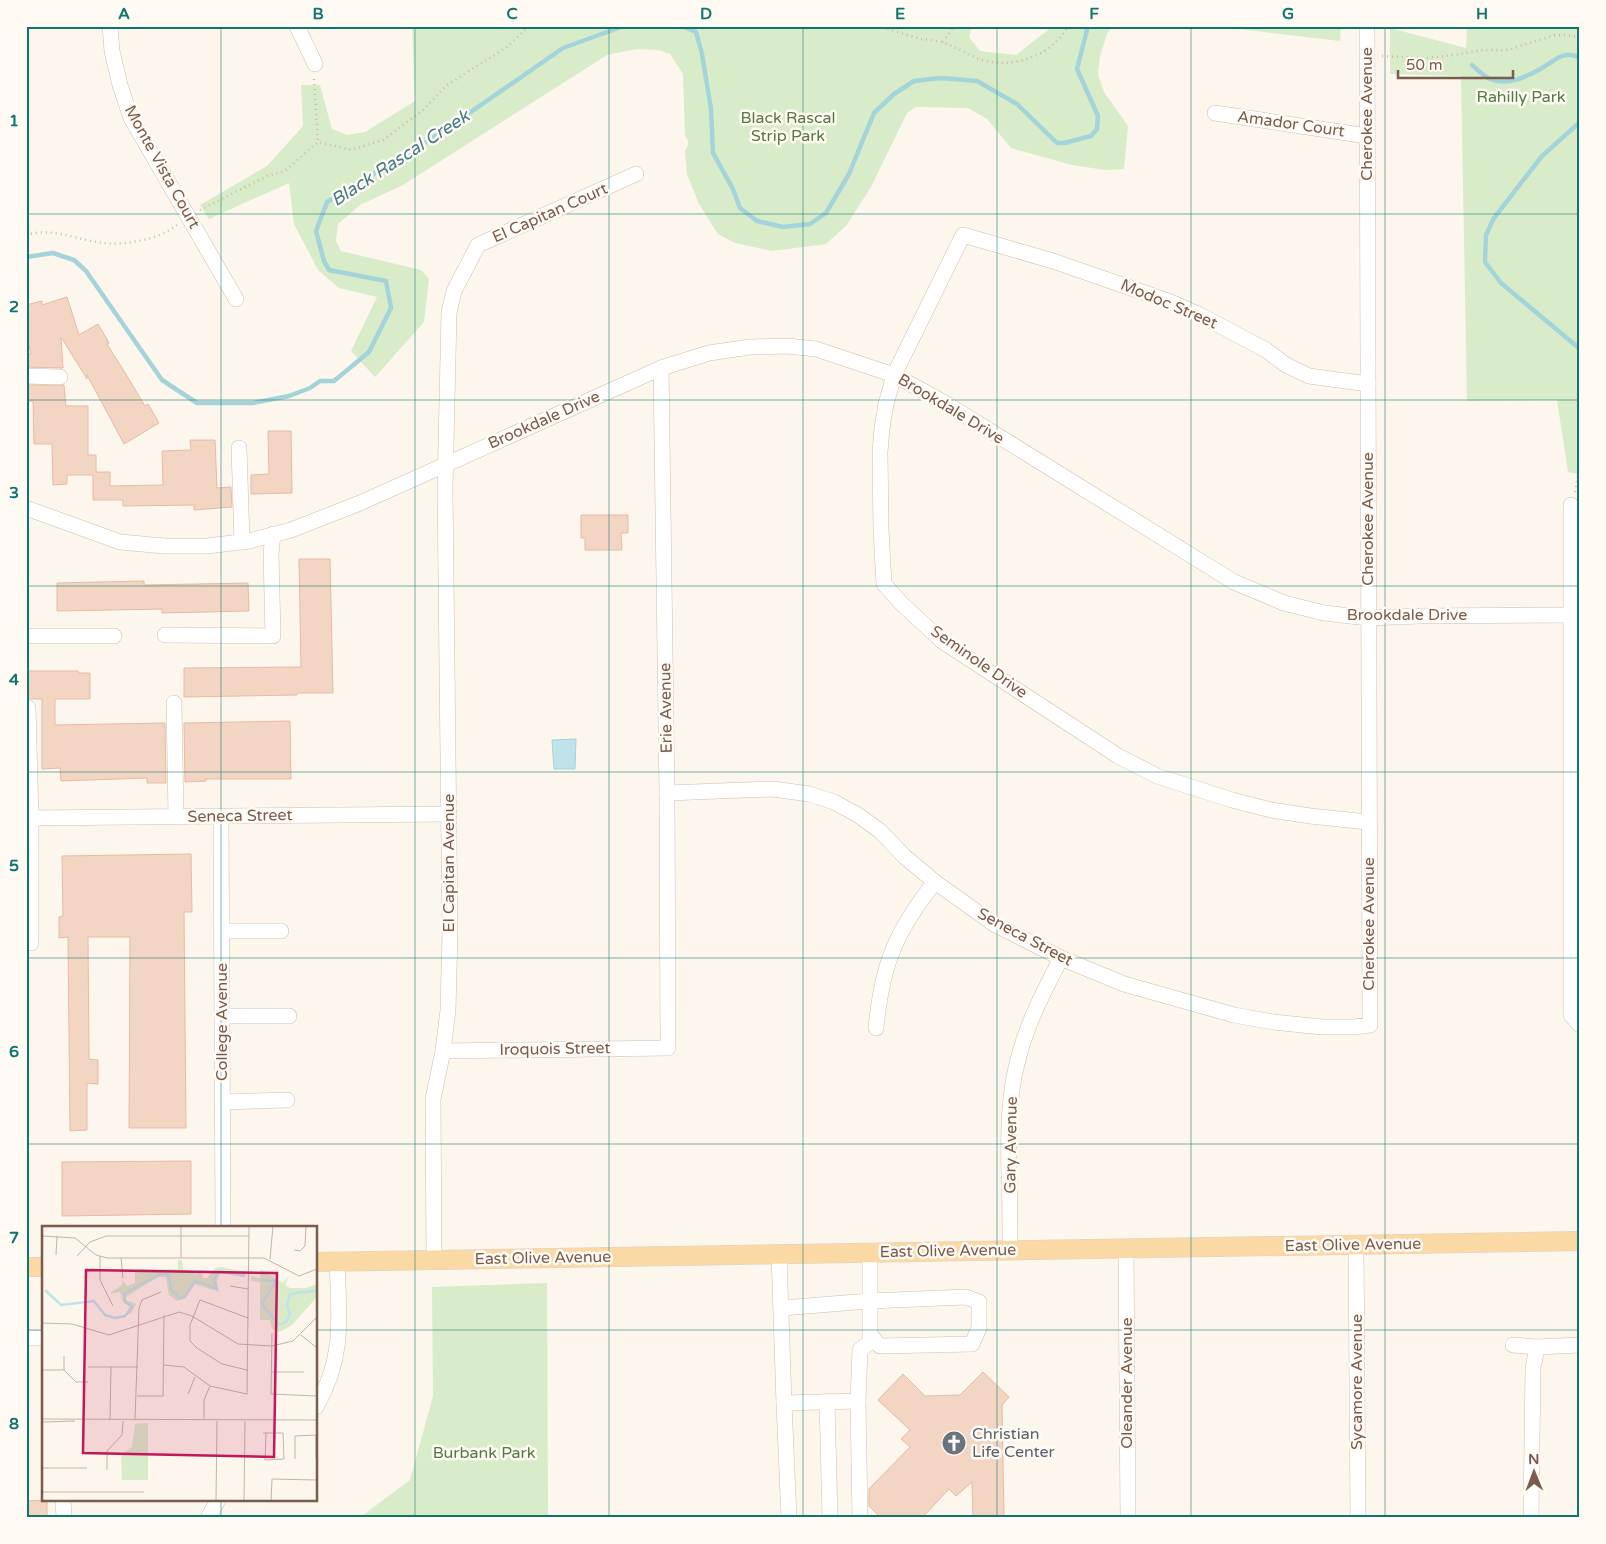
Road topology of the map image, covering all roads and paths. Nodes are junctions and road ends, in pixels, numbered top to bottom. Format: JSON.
{"nodes":[{"id":1,"x":110,"y":26,"type":"edge"},
{"id":2,"x":297,"y":26,"type":"edge"},
{"id":3,"x":529,"y":26,"type":"edge"},
{"id":4,"x":878,"y":26,"type":"edge"},
{"id":5,"x":954,"y":26,"type":"edge"},
{"id":6,"x":1068,"y":26,"type":"edge"},
{"id":7,"x":1367,"y":26,"type":"edge"},
{"id":8,"x":1580,"y":38,"type":"edge"},
{"id":9,"x":943,"y":42,"type":"junction"},
{"id":10,"x":1367,"y":52,"type":"junction"},
{"id":11,"x":315,"y":64,"type":"joint"},
{"id":12,"x":1215,"y":113,"type":"dead end"},
{"id":13,"x":1367,"y":136,"type":"junction"},
{"id":14,"x":318,"y":142,"type":"junction"},
{"id":15,"x":636,"y":174,"type":"dead end"},
{"id":16,"x":200,"y":210,"type":"dead end"},
{"id":17,"x":172,"y":230,"type":"dead end"},
{"id":18,"x":26,"y":235,"type":"edge"},
{"id":19,"x":963,"y":236,"type":"joint"},
{"id":20,"x":236,"y":299,"type":"dead end"},
{"id":21,"x":661,"y":368,"type":"junction"},
{"id":22,"x":894,"y":375,"type":"junction"},
{"id":23,"x":26,"y":376,"type":"edge"},
{"id":24,"x":60,"y":377,"type":"dead end"},
{"id":25,"x":1368,"y":384,"type":"junction"},
{"id":26,"x":239,"y":448,"type":"dead end"},
{"id":27,"x":446,"y":464,"type":"junction"},
{"id":28,"x":1580,"y":466,"type":"edge"},
{"id":29,"x":1571,"y":504,"type":"joint"},
{"id":30,"x":26,"y":509,"type":"edge"},
{"id":31,"x":274,"y":534,"type":"junction"},
{"id":32,"x":242,"y":542,"type":"junction"},
{"id":33,"x":1576,"y":615,"type":"edge"},
{"id":34,"x":1368,"y":618,"type":"junction"},
{"id":35,"x":165,"y":635,"type":"dead end"},
{"id":36,"x":26,"y":636,"type":"edge"},
{"id":37,"x":114,"y":636,"type":"dead end"},
{"id":38,"x":174,"y":702,"type":"dead end"},
{"id":39,"x":28,"y":708,"type":"dead end"},
{"id":40,"x":667,"y":793,"type":"junction"},
{"id":41,"x":449,"y":814,"type":"junction"},
{"id":42,"x":176,"y":816,"type":"junction"},
{"id":43,"x":221,"y":816,"type":"junction"},
{"id":44,"x":31,"y":818,"type":"junction"},
{"id":45,"x":1368,"y":822,"type":"junction"},
{"id":46,"x":1576,"y":833,"type":"edge"},
{"id":47,"x":935,"y":882,"type":"junction"},
{"id":48,"x":222,"y":931,"type":"junction"},
{"id":49,"x":281,"y":931,"type":"dead end"},
{"id":50,"x":31,"y":943,"type":"edge"},
{"id":51,"x":1060,"y":958,"type":"junction"},
{"id":52,"x":222,"y":1016,"type":"junction"},
{"id":53,"x":289,"y":1016,"type":"dead end"},
{"id":54,"x":1580,"y":1025,"type":"edge"},
{"id":55,"x":1354,"y":1027,"type":"joint"},
{"id":56,"x":876,"y":1028,"type":"dead end"},
{"id":57,"x":668,"y":1048,"type":"joint"},
{"id":58,"x":443,"y":1051,"type":"junction"},
{"id":59,"x":287,"y":1100,"type":"dead end"},
{"id":60,"x":222,"y":1102,"type":"junction"},
{"id":61,"x":223,"y":1226,"type":"edge"},
{"id":62,"x":1580,"y":1241,"type":"edge"},
{"id":63,"x":1356,"y":1246,"type":"junction"},
{"id":64,"x":1126,"y":1248,"type":"junction"},
{"id":65,"x":1010,"y":1250,"type":"junction"},
{"id":66,"x":870,"y":1253,"type":"junction"},
{"id":67,"x":779,"y":1254,"type":"junction"},
{"id":68,"x":434,"y":1260,"type":"junction"},
{"id":69,"x":318,"y":1262,"type":"edge"},
{"id":70,"x":337,"y":1262,"type":"junction"},
{"id":71,"x":26,"y":1267,"type":"edge"},
{"id":72,"x":42,"y":1267,"type":"edge"},
{"id":73,"x":869,"y":1301,"type":"junction"},
{"id":74,"x":782,"y":1308,"type":"junction"},
{"id":75,"x":26,"y":1338,"type":"edge"},
{"id":76,"x":42,"y":1338,"type":"edge"},
{"id":77,"x":874,"y":1339,"type":"junction"},
{"id":78,"x":1513,"y":1345,"type":"dead end"},
{"id":79,"x":1580,"y":1345,"type":"edge"},
{"id":80,"x":1537,"y":1346,"type":"junction"},
{"id":81,"x":827,"y":1401,"type":"junction"},
{"id":82,"x":858,"y":1401,"type":"junction"},
{"id":83,"x":784,"y":1402,"type":"junction"},
{"id":84,"x":318,"y":1404,"type":"edge"},
{"id":85,"x":63,"y":1502,"type":"edge"},
{"id":86,"x":217,"y":1502,"type":"edge"},
{"id":87,"x":64,"y":1518,"type":"edge"},
{"id":88,"x":208,"y":1518,"type":"edge"},
{"id":89,"x":789,"y":1518,"type":"edge"},
{"id":90,"x":830,"y":1518,"type":"edge"},
{"id":91,"x":860,"y":1518,"type":"edge"},
{"id":92,"x":1128,"y":1518,"type":"edge"},
{"id":93,"x":1358,"y":1518,"type":"edge"},
{"id":94,"x":1531,"y":1518,"type":"edge"}],
"edges":[{"from":1,"to":20,"type":"street","name":"Monte Vista Court"},
{"from":2,"to":11,"type":"street"},
{"from":3,"to":14,"type":"path"},
{"from":4,"to":9,"type":"path"},
{"from":5,"to":9,"type":"path"},
{"from":6,"to":9,"type":"path"},
{"from":7,"to":10,"type":"street","name":"Cherokee Avenue"},
{"from":8,"to":10,"type":"path"},
{"from":10,"to":13,"type":"street","name":"Cherokee Avenue"},
{"from":11,"to":14,"type":"path"},
{"from":12,"to":13,"type":"street","name":"Amador Court"},
{"from":13,"to":25,"type":"street","name":"Cherokee Avenue"},
{"from":14,"to":16,"type":"path"},
{"from":15,"to":27,"type":"street","name":"El Capitan Court"},
{"from":17,"to":18,"type":"path"},
{"from":19,"to":22,"type":"street","name":"Seminole Drive"},
{"from":19,"to":25,"type":"street","name":"Modoc Street"},
{"from":21,"to":22,"type":"street","name":"Brookdale Drive"},
{"from":21,"to":27,"type":"street","name":"Brookdale Drive"},
{"from":21,"to":40,"type":"street","name":"Erie Avenue"},
{"from":22,"to":34,"type":"street","name":"Brookdale Drive"},
{"from":22,"to":45,"type":"street","name":"Seminole Drive"},
{"from":23,"to":24,"type":"street"},
{"from":25,"to":34,"type":"street","name":"Cherokee Avenue"},
{"from":26,"to":32,"type":"street"},
{"from":27,"to":31,"type":"street","name":"Brookdale Drive"},
{"from":27,"to":41,"type":"street","name":"El Capitan Avenue"},
{"from":28,"to":29,"type":"path"},
{"from":29,"to":33,"type":"street"},
{"from":30,"to":32,"type":"street","name":"Brookdale Drive"},
{"from":31,"to":32,"type":"street","name":"Brookdale Drive"},
{"from":31,"to":35,"type":"street"},
{"from":33,"to":34,"type":"street","name":"Brookdale Drive"},
{"from":33,"to":46,"type":"street"},
{"from":34,"to":45,"type":"street","name":"Cherokee Avenue"},
{"from":36,"to":37,"type":"street"},
{"from":38,"to":42,"type":"street"},
{"from":39,"to":44,"type":"street"},
{"from":40,"to":47,"type":"street","name":"Seneca Street"},
{"from":40,"to":57,"type":"street","name":"Erie Avenue"},
{"from":41,"to":43,"type":"street","name":"Seneca Street"},
{"from":41,"to":58,"type":"street","name":"El Capitan Avenue"},
{"from":42,"to":43,"type":"street","name":"Seneca Street"},
{"from":42,"to":44,"type":"street","name":"Seneca Street"},
{"from":43,"to":48,"type":"street","name":"College Avenue"},
{"from":44,"to":50,"type":"street"},
{"from":45,"to":55,"type":"street","name":"Cherokee Avenue"},
{"from":46,"to":54,"type":"street"},
{"from":47,"to":51,"type":"street","name":"Seneca Street"},
{"from":47,"to":56,"type":"street"},
{"from":48,"to":49,"type":"street"},
{"from":48,"to":52,"type":"street","name":"College Avenue"},
{"from":51,"to":55,"type":"street","name":"Seneca Street"},
{"from":51,"to":65,"type":"street","name":"Gary Avenue"},
{"from":52,"to":53,"type":"street"},
{"from":52,"to":60,"type":"street","name":"College Avenue"},
{"from":57,"to":58,"type":"street","name":"Iroquois Street"},
{"from":58,"to":68,"type":"street","name":"El Capitan Avenue"},
{"from":59,"to":60,"type":"street"},
{"from":60,"to":61,"type":"street","name":"College Avenue"},
{"from":62,"to":63,"type":"main road","name":"East Olive Avenue"},
{"from":63,"to":64,"type":"main road","name":"East Olive Avenue"},
{"from":63,"to":93,"type":"street","name":"Sycamore Avenue"},
{"from":64,"to":65,"type":"main road","name":"East Olive Avenue"},
{"from":64,"to":92,"type":"street","name":"Oleander Avenue"},
{"from":65,"to":66,"type":"main road","name":"East Olive Avenue"},
{"from":66,"to":67,"type":"main road","name":"East Olive Avenue"},
{"from":66,"to":73,"type":"street"},
{"from":67,"to":68,"type":"main road","name":"East Olive Avenue"},
{"from":67,"to":74,"type":"street"},
{"from":68,"to":70,"type":"main road","name":"East Olive Avenue"},
{"from":69,"to":70,"type":"main road","name":"East Olive Avenue"},
{"from":70,"to":84,"type":"street"},
{"from":71,"to":72,"type":"main road"},
{"from":73,"to":74,"type":"street"},
{"from":73,"to":77,"type":"street"},
{"from":73,"to":77,"type":"street"},
{"from":74,"to":83,"type":"street"},
{"from":75,"to":76,"type":"street"},
{"from":77,"to":82,"type":"street"},
{"from":78,"to":80,"type":"street"},
{"from":79,"to":80,"type":"street"},
{"from":80,"to":94,"type":"street"},
{"from":81,"to":82,"type":"street"},
{"from":81,"to":83,"type":"street"},
{"from":81,"to":90,"type":"street"},
{"from":82,"to":91,"type":"street"},
{"from":83,"to":89,"type":"street"},
{"from":85,"to":87,"type":"street"},
{"from":86,"to":88,"type":"street"}]}
